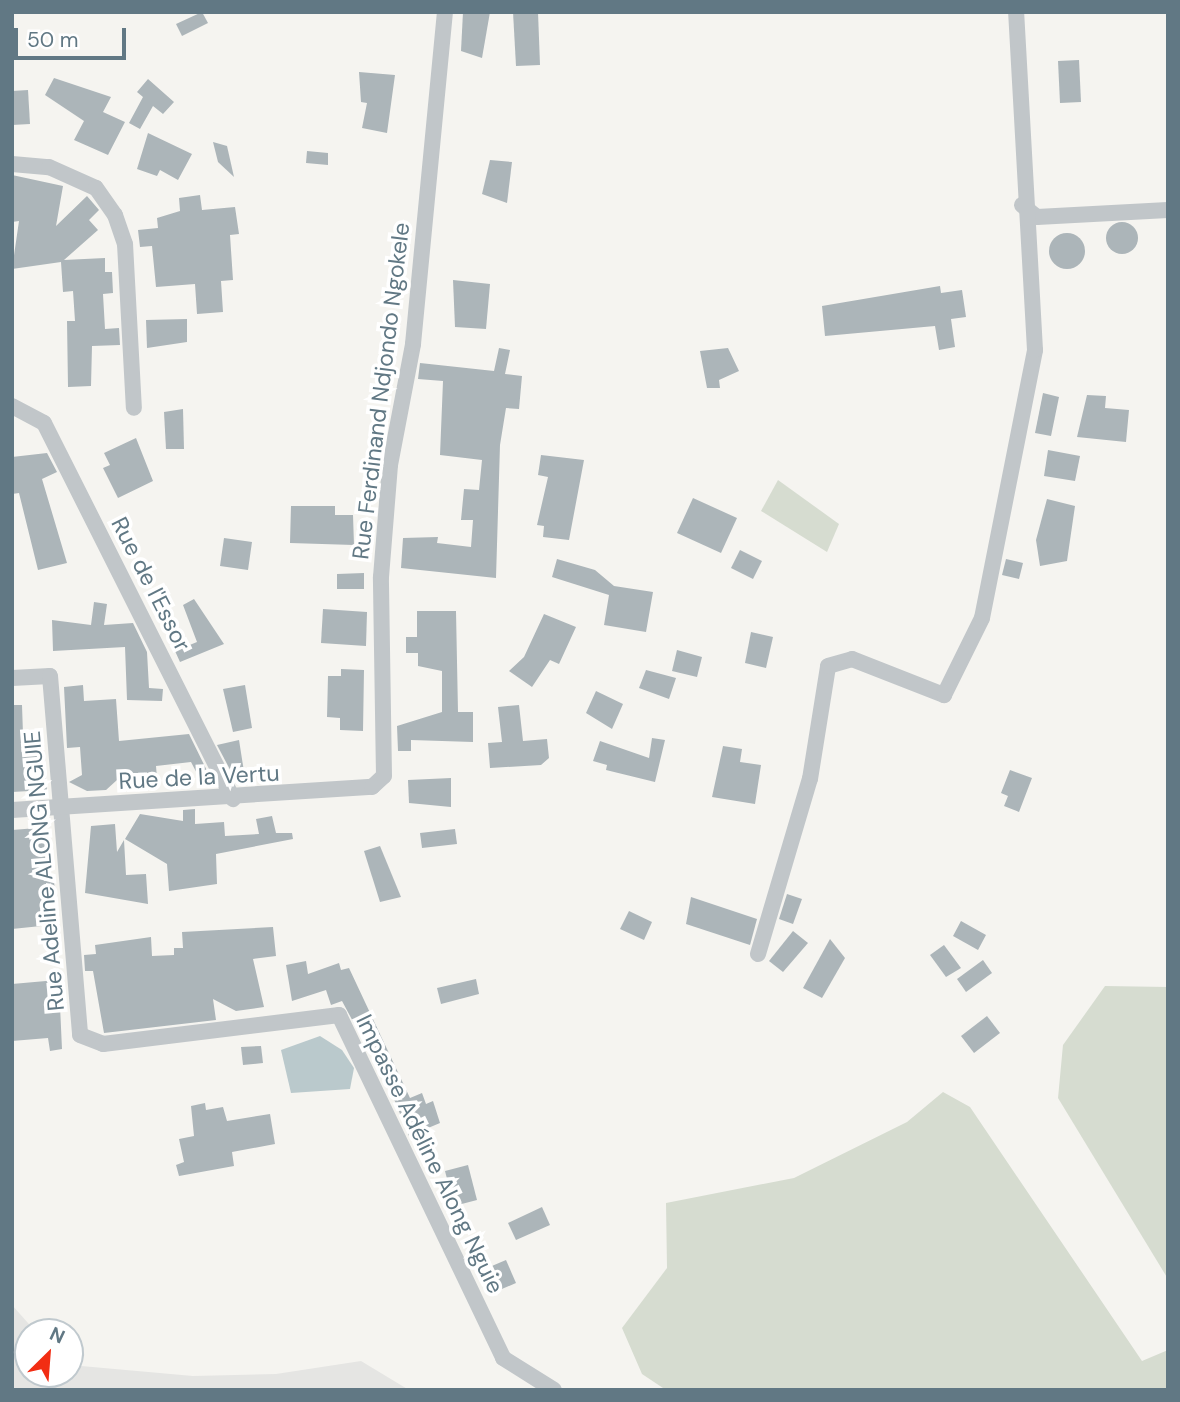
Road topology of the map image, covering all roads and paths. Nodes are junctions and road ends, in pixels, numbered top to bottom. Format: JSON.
{"nodes":[{"id":1,"x":445,"y":12,"type":"edge"},
{"id":2,"x":1017,"y":12,"type":"edge"},
{"id":3,"x":12,"y":164,"type":"edge"},
{"id":4,"x":1023,"y":205,"type":"junction"},
{"id":5,"x":1168,"y":210,"type":"edge"},
{"id":6,"x":12,"y":406,"type":"edge"},
{"id":7,"x":134,"y":408,"type":"dead end"},
{"id":8,"x":12,"y":678,"type":"edge"},
{"id":9,"x":384,"y":776,"type":"joint"},
{"id":10,"x":233,"y":799,"type":"junction"},
{"id":11,"x":64,"y":806,"type":"junction"},
{"id":12,"x":12,"y":810,"type":"edge"},
{"id":13,"x":758,"y":954,"type":"dead end"},
{"id":14,"x":103,"y":1044,"type":"joint"},
{"id":15,"x":555,"y":1390,"type":"edge"}],
"edges":[{"from":1,"to":9,"type":"street","name":"Rue Ferdinand Ndjondo Ngokele"},
{"from":2,"to":4,"type":"street"},
{"from":3,"to":7,"type":"street"},
{"from":4,"to":5,"type":"street"},
{"from":4,"to":13,"type":"street"},
{"from":6,"to":10,"type":"street","name":"Rue de l'Essor"},
{"from":8,"to":11,"type":"street","name":"Rue Adeline ALONG NGUIE"},
{"from":9,"to":10,"type":"street","name":"Rue de la Vertu"},
{"from":10,"to":11,"type":"street","name":"Rue de la Vertu"},
{"from":11,"to":12,"type":"street","name":"Rue de la Vertu"},
{"from":11,"to":14,"type":"street","name":"Rue Adeline ALONG NGUIE"},
{"from":14,"to":15,"type":"street","name":"Impasse Adéline Along Nguie"}]}
